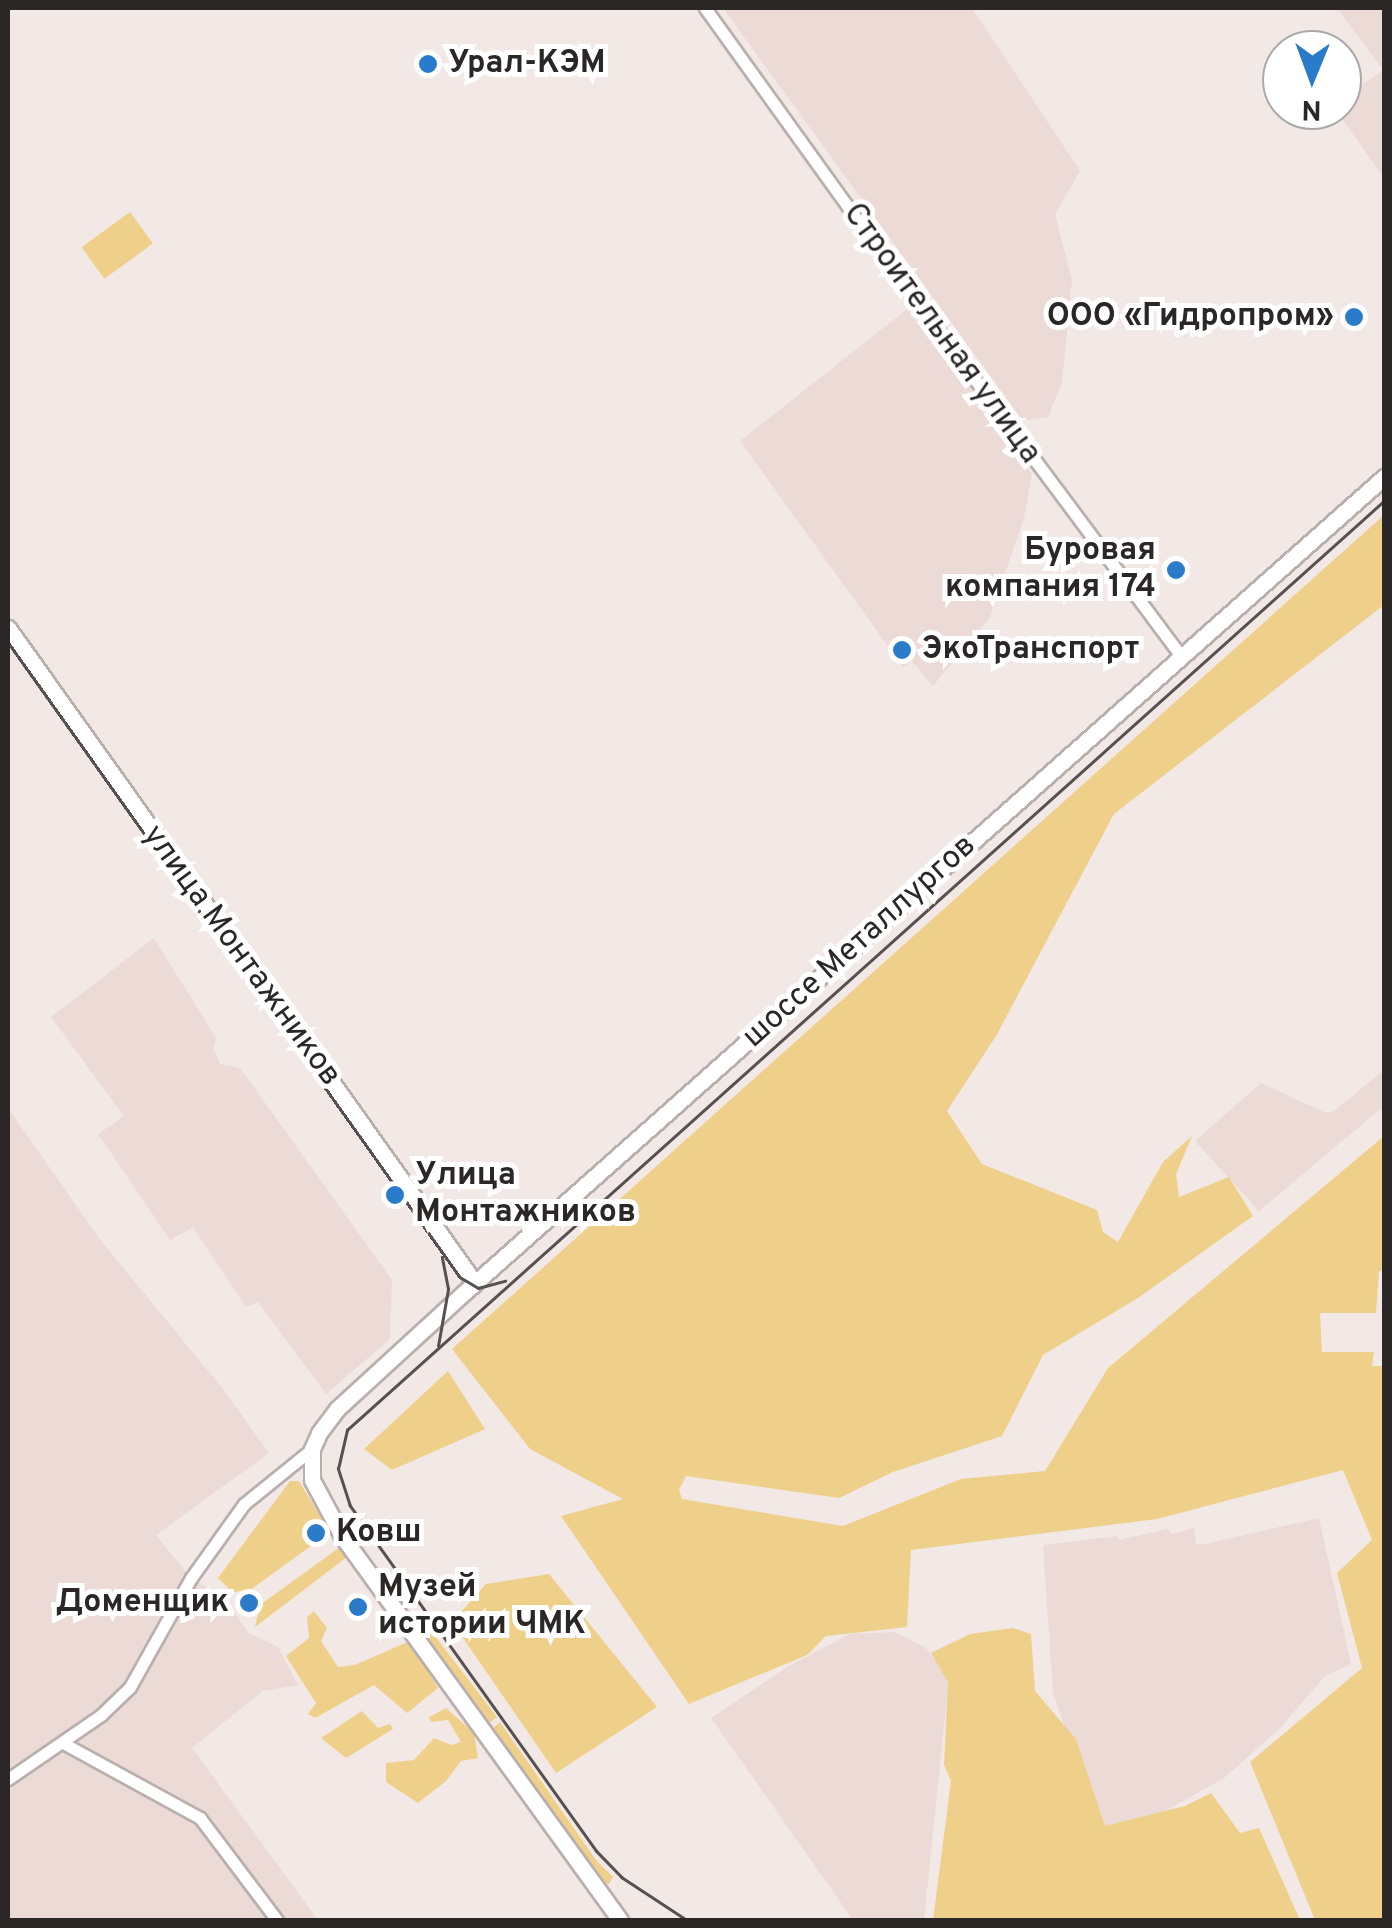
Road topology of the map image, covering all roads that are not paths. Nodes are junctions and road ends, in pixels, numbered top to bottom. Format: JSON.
{"nodes":[{"id":1,"x":705,"y":8,"type":"edge"},
{"id":2,"x":1384,"y":477,"type":"edge"},
{"id":3,"x":8,"y":628,"type":"edge"},
{"id":4,"x":1182,"y":658,"type":"junction"},
{"id":5,"x":475,"y":1283,"type":"junction"},
{"id":6,"x":312,"y":1449,"type":"junction"},
{"id":7,"x":63,"y":1743,"type":"junction"},
{"id":8,"x":8,"y":1779,"type":"edge"},
{"id":9,"x":277,"y":1920,"type":"edge"},
{"id":10,"x":620,"y":1920,"type":"edge"}],
"edges":[{"from":1,"to":4,"type":"street","name":"Строительная улица"},
{"from":2,"to":4,"type":"main road","name":"шоссе Металлургов"},
{"from":3,"to":5,"type":"main road","name":"улица Монтажников"},
{"from":4,"to":5,"type":"main road","name":"шоссе Металлургов"},
{"from":5,"to":6,"type":"main road","name":"шоссе Металлургов"},
{"from":6,"to":7,"type":"street"},
{"from":6,"to":10,"type":"main road"},
{"from":7,"to":8,"type":"street"},
{"from":7,"to":9,"type":"street"}]}
